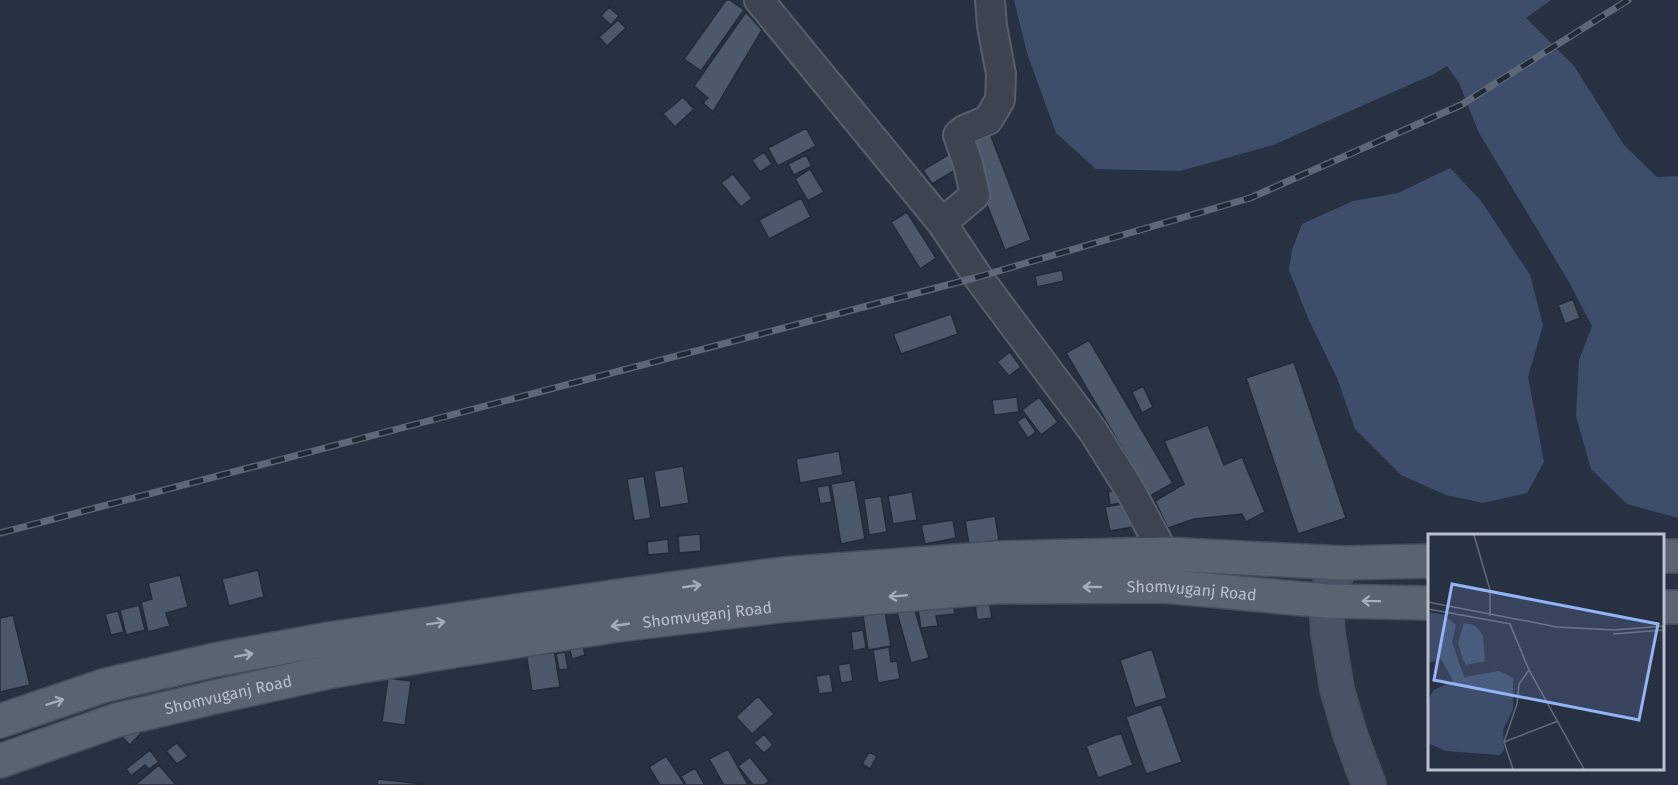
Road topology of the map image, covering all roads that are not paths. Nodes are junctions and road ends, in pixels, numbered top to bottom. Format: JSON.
{"nodes":[{"id":1,"x":759,"y":0,"type":"edge"},
{"id":2,"x":990,"y":0,"type":"edge"},
{"id":3,"x":942,"y":223,"type":"junction"},
{"id":4,"x":1164,"y":554,"type":"junction"},
{"id":5,"x":1428,"y":561,"type":"edge"},
{"id":6,"x":1344,"y":563,"type":"junction"},
{"id":7,"x":1326,"y":600,"type":"junction"},
{"id":8,"x":1428,"y":603,"type":"edge"},
{"id":9,"x":0,"y":722,"type":"edge"},
{"id":10,"x":0,"y":761,"type":"edge"},
{"id":11,"x":1369,"y":785,"type":"edge"}],
"edges":[{"from":1,"to":3,"type":"street"},
{"from":2,"to":3,"type":"street"},
{"from":3,"to":4,"type":"street"},
{"from":4,"to":6,"type":"main road","name":"Shomvuganj Road"},
{"from":9,"to":4,"type":"main road","name":"Shomvuganj Road","one_way":true},
{"from":5,"to":6,"type":"main road","name":"Shomvuganj Road"},
{"from":6,"to":7,"type":"street"},
{"from":8,"to":7,"type":"main road","name":"Shomvuganj Road","one_way":true},
{"from":7,"to":10,"type":"main road","name":"Shomvuganj Road","one_way":true},
{"from":7,"to":11,"type":"street"}]}
